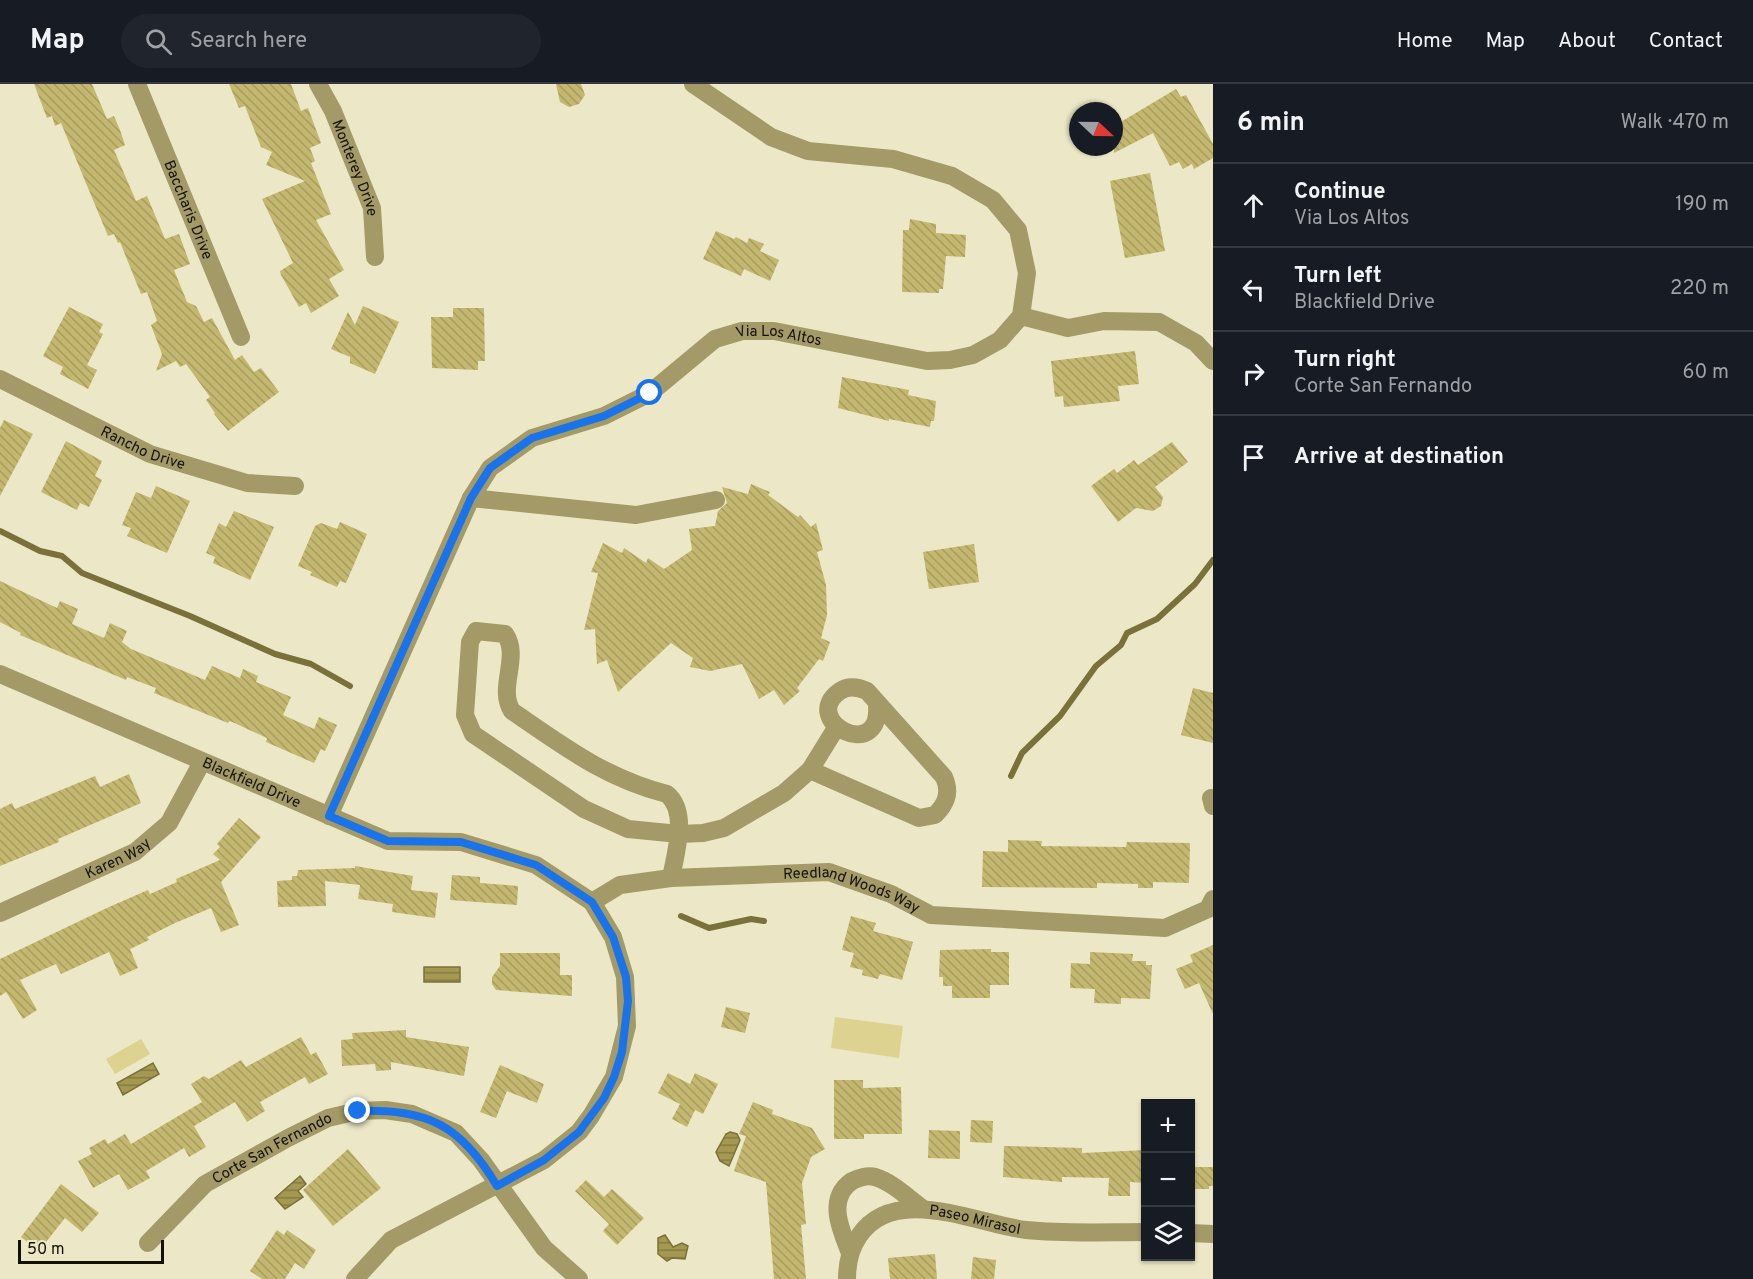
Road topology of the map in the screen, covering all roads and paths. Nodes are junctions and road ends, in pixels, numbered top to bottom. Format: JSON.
{"nodes":[{"id":1,"x":137,"y":84,"type":"edge"},
{"id":2,"x":318,"y":84,"type":"edge"},
{"id":3,"x":693,"y":84,"type":"edge"},
{"id":4,"x":375,"y":257,"type":"dead end"},
{"id":5,"x":1021,"y":316,"type":"junction"},
{"id":6,"x":242,"y":337,"type":"dead end"},
{"id":7,"x":1213,"y":361,"type":"edge"},
{"id":8,"x":0,"y":380,"type":"edge"},
{"id":9,"x":295,"y":486,"type":"dead end"},
{"id":10,"x":471,"y":498,"type":"junction"},
{"id":11,"x":716,"y":500,"type":"dead end"},
{"id":12,"x":0,"y":674,"type":"edge"},
{"id":13,"x":877,"y":704,"type":"junction"},
{"id":14,"x":836,"y":728,"type":"junction"},
{"id":15,"x":202,"y":762,"type":"junction"},
{"id":16,"x":810,"y":770,"type":"junction"},
{"id":17,"x":329,"y":816,"type":"junction"},
{"id":18,"x":679,"y":834,"type":"junction"},
{"id":19,"x":671,"y":878,"type":"junction"},
{"id":20,"x":1213,"y":899,"type":"edge"},
{"id":21,"x":592,"y":902,"type":"junction"},
{"id":22,"x":0,"y":913,"type":"edge"},
{"id":23,"x":497,"y":1186,"type":"junction"},
{"id":24,"x":922,"y":1208,"type":"junction"},
{"id":25,"x":1141,"y":1232,"type":"edge"},
{"id":26,"x":1195,"y":1233,"type":"edge"},
{"id":27,"x":1213,"y":1234,"type":"edge"},
{"id":28,"x":148,"y":1243,"type":"dead end"},
{"id":29,"x":850,"y":1253,"type":"junction"},
{"id":30,"x":355,"y":1279,"type":"edge"},
{"id":31,"x":579,"y":1279,"type":"edge"},
{"id":32,"x":848,"y":1279,"type":"edge"}],
"edges":[{"from":1,"to":6,"type":"street","name":"Baccharis Drive"},
{"from":2,"to":4,"type":"street","name":"Monterey Drive"},
{"from":3,"to":5,"type":"street"},
{"from":5,"to":7,"type":"street"},
{"from":5,"to":10,"type":"street","name":"Via Los Altos"},
{"from":8,"to":9,"type":"street","name":"Rancho Drive"},
{"from":10,"to":11,"type":"street"},
{"from":10,"to":17,"type":"street","name":"Via Los Altos"},
{"from":12,"to":15,"type":"street","name":"Blackfield Drive"},
{"from":13,"to":14,"type":"street"},
{"from":13,"to":14,"type":"street"},
{"from":13,"to":16,"type":"street"},
{"from":14,"to":16,"type":"street"},
{"from":15,"to":17,"type":"street","name":"Blackfield Drive"},
{"from":15,"to":22,"type":"street","name":"Karen Way"},
{"from":16,"to":18,"type":"street"},
{"from":17,"to":21,"type":"street","name":"Blackfield Drive"},
{"from":18,"to":18,"type":"street"},
{"from":18,"to":19,"type":"street"},
{"from":19,"to":20,"type":"street","name":"Reedland Woods Way"},
{"from":19,"to":21,"type":"street","name":"Reedland Woods Way"},
{"from":21,"to":23,"type":"street","name":"Blackfield Drive"},
{"from":23,"to":28,"type":"street","name":"Corte San Fernando"},
{"from":23,"to":30,"type":"street","name":"Blackfield Drive"},
{"from":23,"to":31,"type":"street","name":"Corte San Fernando"},
{"from":24,"to":25,"type":"street","name":"Paseo Mirasol"},
{"from":24,"to":29,"type":"street","name":"Paseo Mirasol"},
{"from":24,"to":29,"type":"street"},
{"from":26,"to":27,"type":"street"},
{"from":29,"to":32,"type":"street","name":"Paseo Mirasol"}]}
